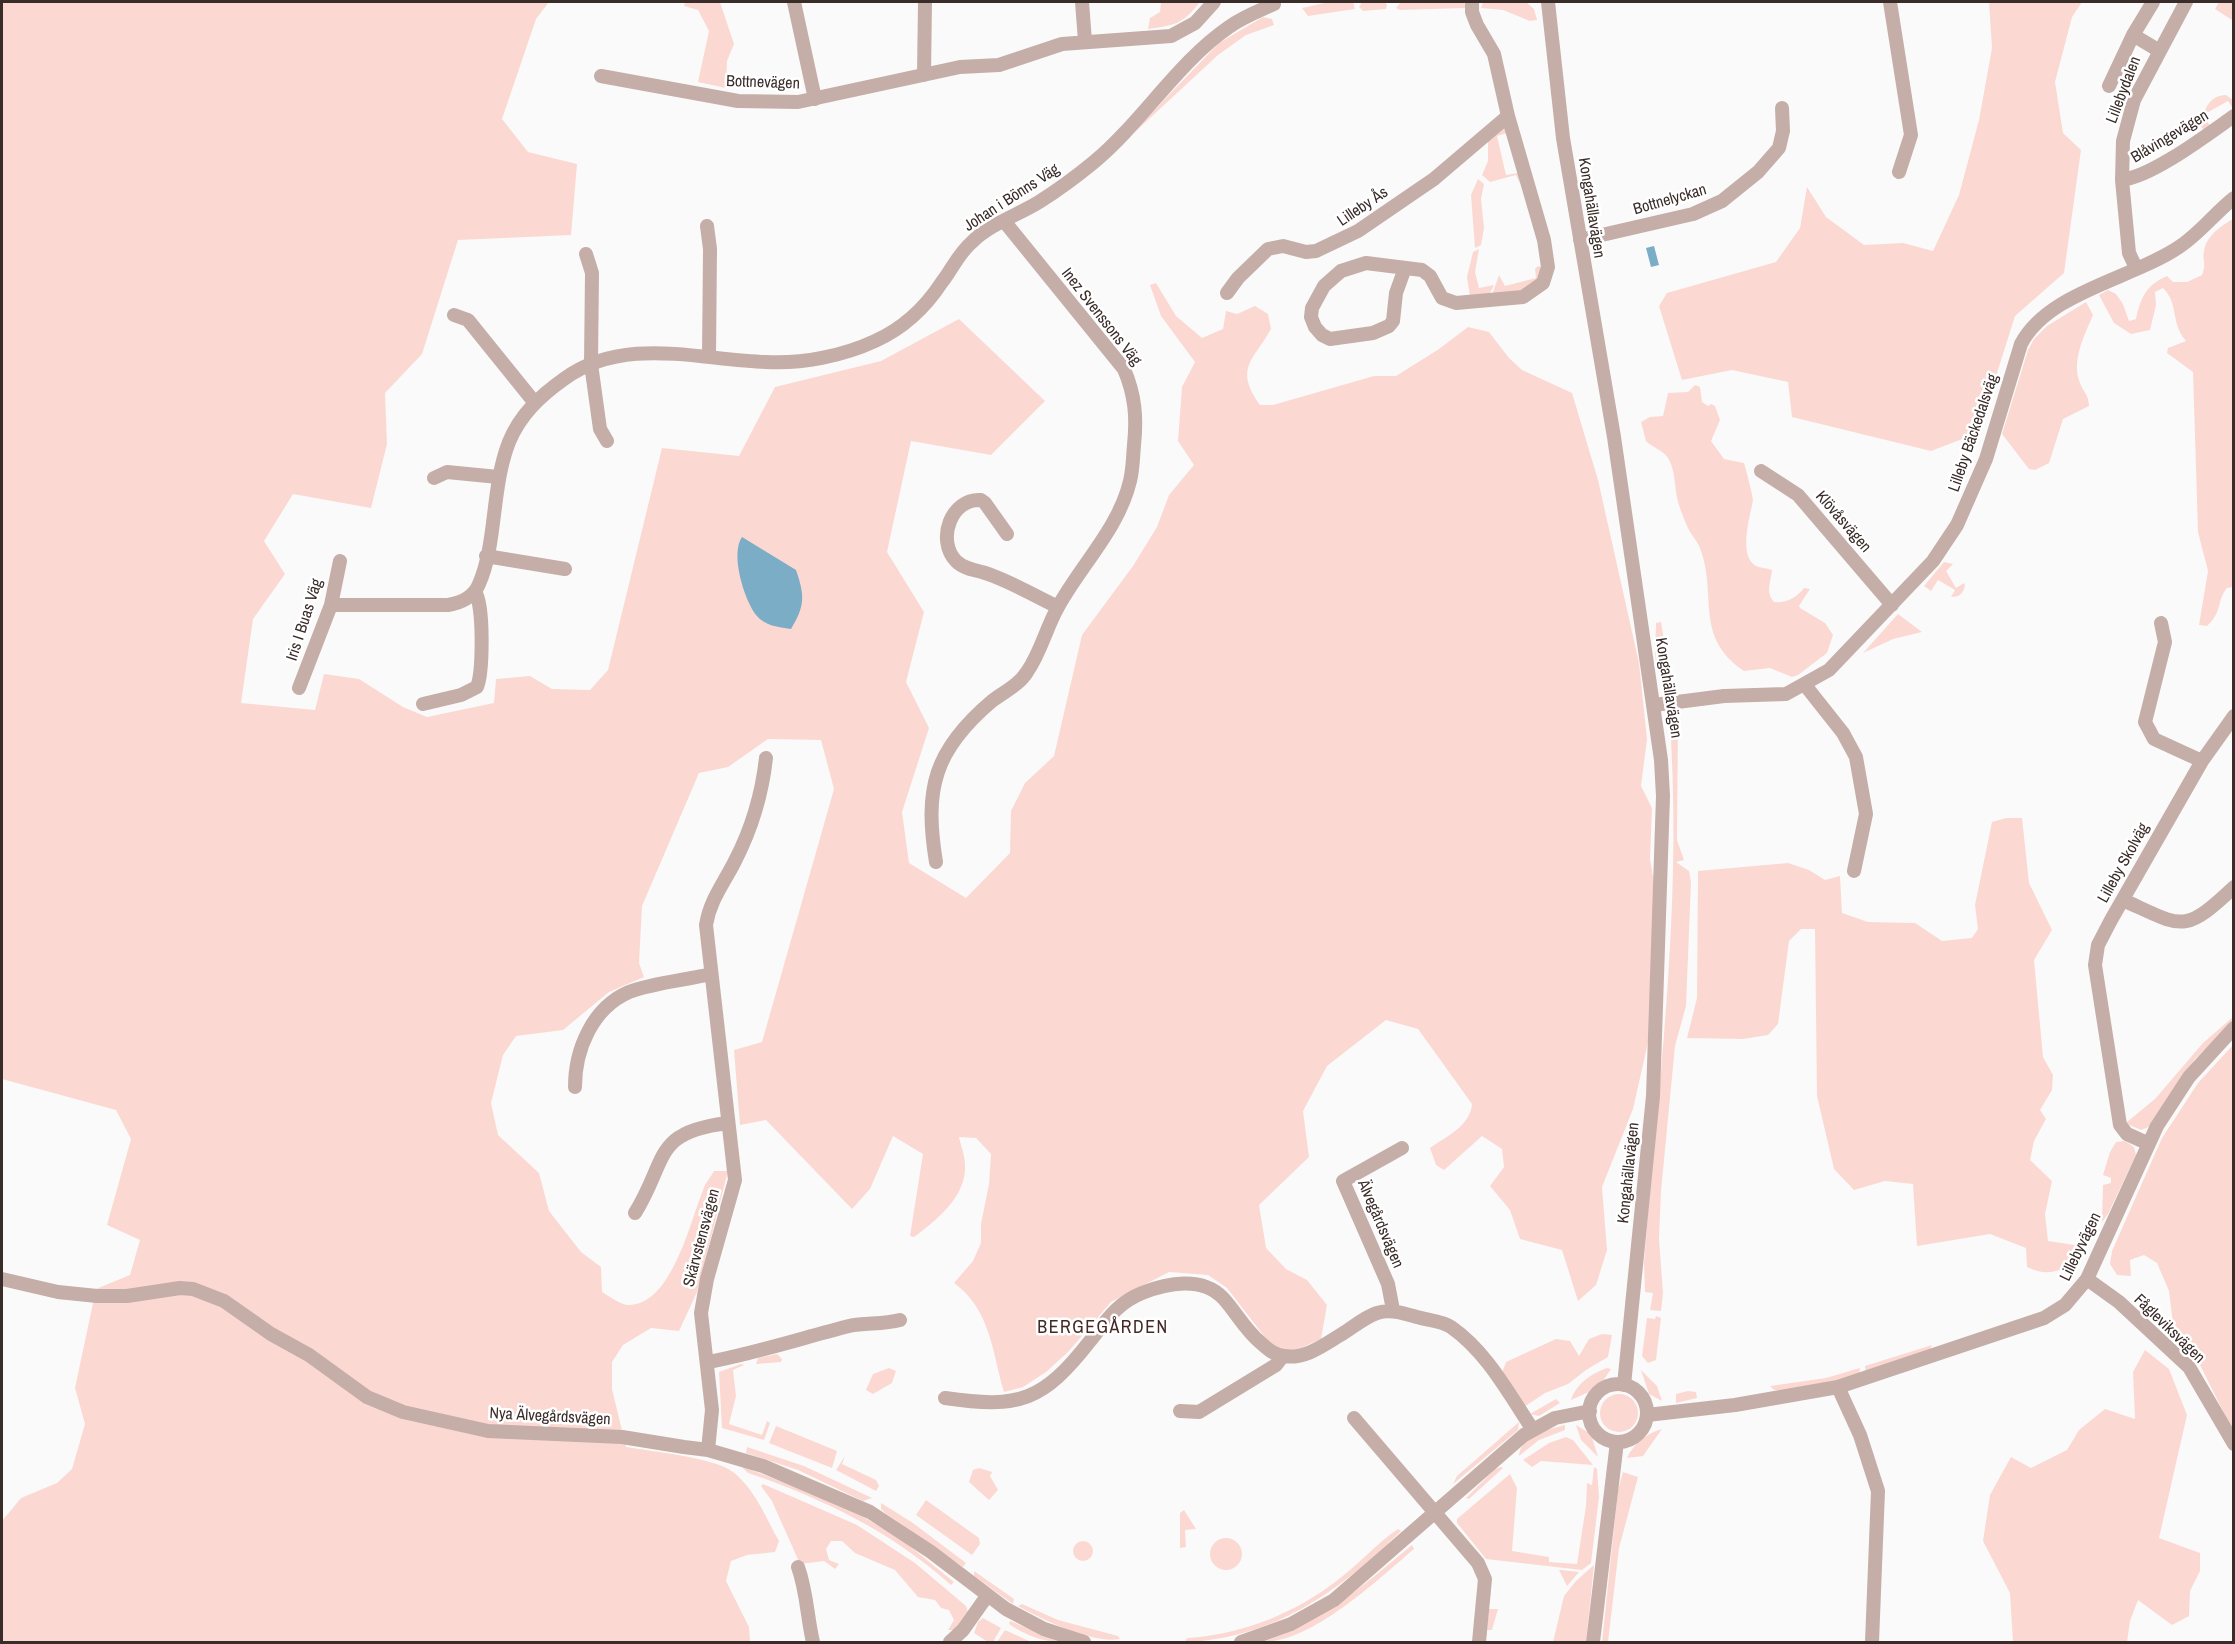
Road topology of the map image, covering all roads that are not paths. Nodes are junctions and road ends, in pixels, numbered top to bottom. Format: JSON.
{"nodes":[{"id":1,"x":794,"y":2,"type":"edge"},
{"id":2,"x":925,"y":2,"type":"edge"},
{"id":3,"x":1082,"y":2,"type":"edge"},
{"id":4,"x":1214,"y":2,"type":"edge"},
{"id":5,"x":1277,"y":2,"type":"edge"},
{"id":6,"x":1472,"y":2,"type":"edge"},
{"id":7,"x":1548,"y":2,"type":"edge"},
{"id":8,"x":1890,"y":2,"type":"edge"},
{"id":9,"x":2153,"y":2,"type":"edge"},
{"id":10,"x":2186,"y":2,"type":"edge"},
{"id":11,"x":2133,"y":36,"type":"junction"},
{"id":12,"x":1085,"y":41,"type":"junction"},
{"id":13,"x":2158,"y":50,"type":"junction"},
{"id":14,"x":924,"y":75,"type":"junction"},
{"id":15,"x":602,"y":76,"type":"dead end"},
{"id":16,"x":2109,"y":86,"type":"dead end"},
{"id":17,"x":815,"y":99,"type":"junction"},
{"id":18,"x":1782,"y":108,"type":"dead end"},
{"id":19,"x":1508,"y":116,"type":"junction"},
{"id":20,"x":2234,"y":116,"type":"edge"},
{"id":21,"x":1899,"y":172,"type":"dead end"},
{"id":22,"x":2122,"y":180,"type":"junction"},
{"id":23,"x":2234,"y":198,"type":"edge"},
{"id":24,"x":1004,"y":221,"type":"junction"},
{"id":25,"x":707,"y":226,"type":"dead end"},
{"id":26,"x":1580,"y":240,"type":"junction"},
{"id":27,"x":586,"y":254,"type":"dead end"},
{"id":28,"x":1405,"y":268,"type":"junction"},
{"id":29,"x":2136,"y":268,"type":"junction"},
{"id":30,"x":1227,"y":293,"type":"dead end"},
{"id":31,"x":454,"y":315,"type":"dead end"},
{"id":32,"x":710,"y":357,"type":"junction"},
{"id":33,"x":591,"y":364,"type":"junction"},
{"id":34,"x":535,"y":403,"type":"junction"},
{"id":35,"x":607,"y":441,"type":"dead end"},
{"id":36,"x":1761,"y":471,"type":"dead end"},
{"id":37,"x":498,"y":477,"type":"junction"},
{"id":38,"x":434,"y":478,"type":"dead end"},
{"id":39,"x":1007,"y":534,"type":"dead end"},
{"id":40,"x":486,"y":556,"type":"junction"},
{"id":41,"x":340,"y":561,"type":"dead end"},
{"id":42,"x":565,"y":569,"type":"dead end"},
{"id":43,"x":475,"y":592,"type":"junction"},
{"id":44,"x":1892,"y":604,"type":"junction"},
{"id":45,"x":331,"y":605,"type":"junction"},
{"id":46,"x":1058,"y":607,"type":"junction"},
{"id":47,"x":2162,"y":623,"type":"dead end"},
{"id":48,"x":1805,"y":685,"type":"junction"},
{"id":49,"x":299,"y":688,"type":"dead end"},
{"id":50,"x":423,"y":704,"type":"dead end"},
{"id":51,"x":1654,"y":705,"type":"junction"},
{"id":52,"x":2234,"y":716,"type":"edge"},
{"id":53,"x":766,"y":758,"type":"dead end"},
{"id":54,"x":2202,"y":761,"type":"junction"},
{"id":55,"x":936,"y":862,"type":"dead end"},
{"id":56,"x":1854,"y":871,"type":"dead end"},
{"id":57,"x":2234,"y":888,"type":"edge"},
{"id":58,"x":2123,"y":900,"type":"junction"},
{"id":59,"x":711,"y":974,"type":"junction"},
{"id":60,"x":2234,"y":1028,"type":"edge"},
{"id":61,"x":575,"y":1087,"type":"dead end"},
{"id":62,"x":728,"y":1123,"type":"junction"},
{"id":63,"x":2147,"y":1143,"type":"junction"},
{"id":64,"x":1402,"y":1148,"type":"dead end"},
{"id":65,"x":635,"y":1213,"type":"dead end"},
{"id":66,"x":2,"y":1279,"type":"edge"},
{"id":67,"x":2087,"y":1279,"type":"junction"},
{"id":68,"x":1393,"y":1310,"type":"junction"},
{"id":69,"x":900,"y":1320,"type":"dead end"},
{"id":70,"x":1283,"y":1356,"type":"junction"},
{"id":71,"x":708,"y":1362,"type":"junction"},
{"id":72,"x":1624,"y":1385,"type":"junction"},
{"id":73,"x":1838,"y":1387,"type":"junction"},
{"id":74,"x":945,"y":1398,"type":"dead end"},
{"id":75,"x":1180,"y":1411,"type":"dead end"},
{"id":76,"x":1590,"y":1411,"type":"junction"},
{"id":77,"x":1647,"y":1415,"type":"junction"},
{"id":78,"x":1354,"y":1418,"type":"dead end"},
{"id":79,"x":1533,"y":1430,"type":"junction"},
{"id":80,"x":1617,"y":1442,"type":"junction"},
{"id":81,"x":2234,"y":1444,"type":"edge"},
{"id":82,"x":708,"y":1450,"type":"junction"},
{"id":83,"x":1435,"y":1513,"type":"junction"},
{"id":84,"x":798,"y":1567,"type":"dead end"},
{"id":85,"x":987,"y":1596,"type":"junction"},
{"id":86,"x":813,"y":1642,"type":"edge"},
{"id":87,"x":950,"y":1642,"type":"edge"},
{"id":88,"x":1084,"y":1642,"type":"edge"},
{"id":89,"x":1241,"y":1642,"type":"edge"},
{"id":90,"x":1479,"y":1642,"type":"edge"},
{"id":91,"x":1593,"y":1642,"type":"edge"},
{"id":92,"x":1872,"y":1642,"type":"edge"}],
"edges":[{"from":1,"to":17,"type":"street"},
{"from":2,"to":14,"type":"street"},
{"from":3,"to":12,"type":"street"},
{"from":4,"to":12,"type":"street","name":"Bottnevägen"},
{"from":5,"to":24,"type":"street","name":"Johan i Bönns Väg"},
{"from":6,"to":19,"type":"street"},
{"from":7,"to":26,"type":"street","name":"Kongahällavägen"},
{"from":8,"to":21,"type":"street"},
{"from":9,"to":11,"type":"street"},
{"from":10,"to":13,"type":"street","name":"Lillebydalen"},
{"from":11,"to":13,"type":"street"},
{"from":11,"to":16,"type":"street"},
{"from":12,"to":14,"type":"street","name":"Bottnevägen"},
{"from":13,"to":22,"type":"street","name":"Lillebydalen"},
{"from":14,"to":17,"type":"street","name":"Bottnevägen"},
{"from":15,"to":17,"type":"street","name":"Bottnevägen"},
{"from":18,"to":26,"type":"street","name":"Bottnelyckan"},
{"from":19,"to":28,"type":"street"},
{"from":19,"to":30,"type":"street","name":"Lilleby Ås"},
{"from":20,"to":22,"type":"street","name":"Blåvingevägen"},
{"from":22,"to":29,"type":"street","name":"Lillebydalen"},
{"from":23,"to":29,"type":"street","name":"Lilleby Bäckedalsväg"},
{"from":24,"to":32,"type":"street","name":"Johan i Bönns Väg"},
{"from":24,"to":46,"type":"street","name":"Inez Svenssons Väg"},
{"from":25,"to":32,"type":"street"},
{"from":26,"to":51,"type":"street","name":"Kongahällavägen"},
{"from":27,"to":33,"type":"street"},
{"from":28,"to":28,"type":"street"},
{"from":29,"to":44,"type":"street","name":"Lilleby Bäckedalsväg"},
{"from":31,"to":34,"type":"street"},
{"from":32,"to":33,"type":"street","name":"Johan i Bönns Väg"},
{"from":33,"to":34,"type":"street","name":"Johan i Bönns Väg"},
{"from":33,"to":35,"type":"street"},
{"from":34,"to":37,"type":"street","name":"Johan i Bönns Väg"},
{"from":36,"to":44,"type":"street","name":"Klövåsvägen"},
{"from":37,"to":38,"type":"street"},
{"from":37,"to":40,"type":"street","name":"Johan i Bönns Väg"},
{"from":39,"to":46,"type":"street"},
{"from":40,"to":42,"type":"street"},
{"from":40,"to":43,"type":"street","name":"Johan i Bönns Väg"},
{"from":41,"to":45,"type":"street","name":"Iris I Buas Väg"},
{"from":43,"to":45,"type":"street"},
{"from":43,"to":50,"type":"street","name":"Johan i Bönns Väg"},
{"from":44,"to":48,"type":"street","name":"Lilleby Bäckedalsväg"},
{"from":45,"to":49,"type":"street","name":"Iris I Buas Väg"},
{"from":46,"to":55,"type":"street","name":"Inez Svenssons Väg"},
{"from":47,"to":54,"type":"street"},
{"from":48,"to":51,"type":"street","name":"Lilleby Bäckedalsväg"},
{"from":48,"to":56,"type":"street"},
{"from":51,"to":72,"type":"street","name":"Kongahällavägen"},
{"from":52,"to":54,"type":"street","name":"Lilleby Skolväg"},
{"from":53,"to":59,"type":"street","name":"Skärvstensvägen"},
{"from":54,"to":58,"type":"street","name":"Lilleby Skolväg"},
{"from":57,"to":58,"type":"street"},
{"from":58,"to":63,"type":"street","name":"Lilleby Skolväg"},
{"from":59,"to":61,"type":"street"},
{"from":59,"to":62,"type":"street","name":"Skärvstensvägen"},
{"from":60,"to":63,"type":"street","name":"Lillebyvägen"},
{"from":62,"to":65,"type":"street"},
{"from":62,"to":71,"type":"street","name":"Skärvstensvägen"},
{"from":63,"to":67,"type":"street","name":"Lillebyvägen"},
{"from":64,"to":68,"type":"street","name":"Älvegårdsvägen"},
{"from":66,"to":82,"type":"street","name":"Nya Älvegårdsvägen"},
{"from":67,"to":73,"type":"street","name":"Lillebyvägen"},
{"from":67,"to":81,"type":"street","name":"Fågleviksvägen"},
{"from":68,"to":70,"type":"street"},
{"from":68,"to":79,"type":"street"},
{"from":69,"to":71,"type":"street"},
{"from":70,"to":74,"type":"street"},
{"from":70,"to":75,"type":"street"},
{"from":71,"to":82,"type":"street","name":"Skärvstensvägen"},
{"from":72,"to":76,"type":"street"},
{"from":72,"to":77,"type":"street"},
{"from":73,"to":77,"type":"street","name":"Lillebyvägen"},
{"from":73,"to":92,"type":"street"},
{"from":76,"to":79,"type":"street"},
{"from":76,"to":80,"type":"street"},
{"from":77,"to":80,"type":"street"},
{"from":78,"to":83,"type":"street"},
{"from":79,"to":83,"type":"street"},
{"from":80,"to":91,"type":"street"},
{"from":82,"to":85,"type":"street","name":"Nya Älvegårdsvägen"},
{"from":83,"to":89,"type":"street"},
{"from":83,"to":90,"type":"street"},
{"from":84,"to":86,"type":"street"},
{"from":85,"to":87,"type":"street"},
{"from":85,"to":88,"type":"street","name":"Nya Älvegårdsvägen"}]}
